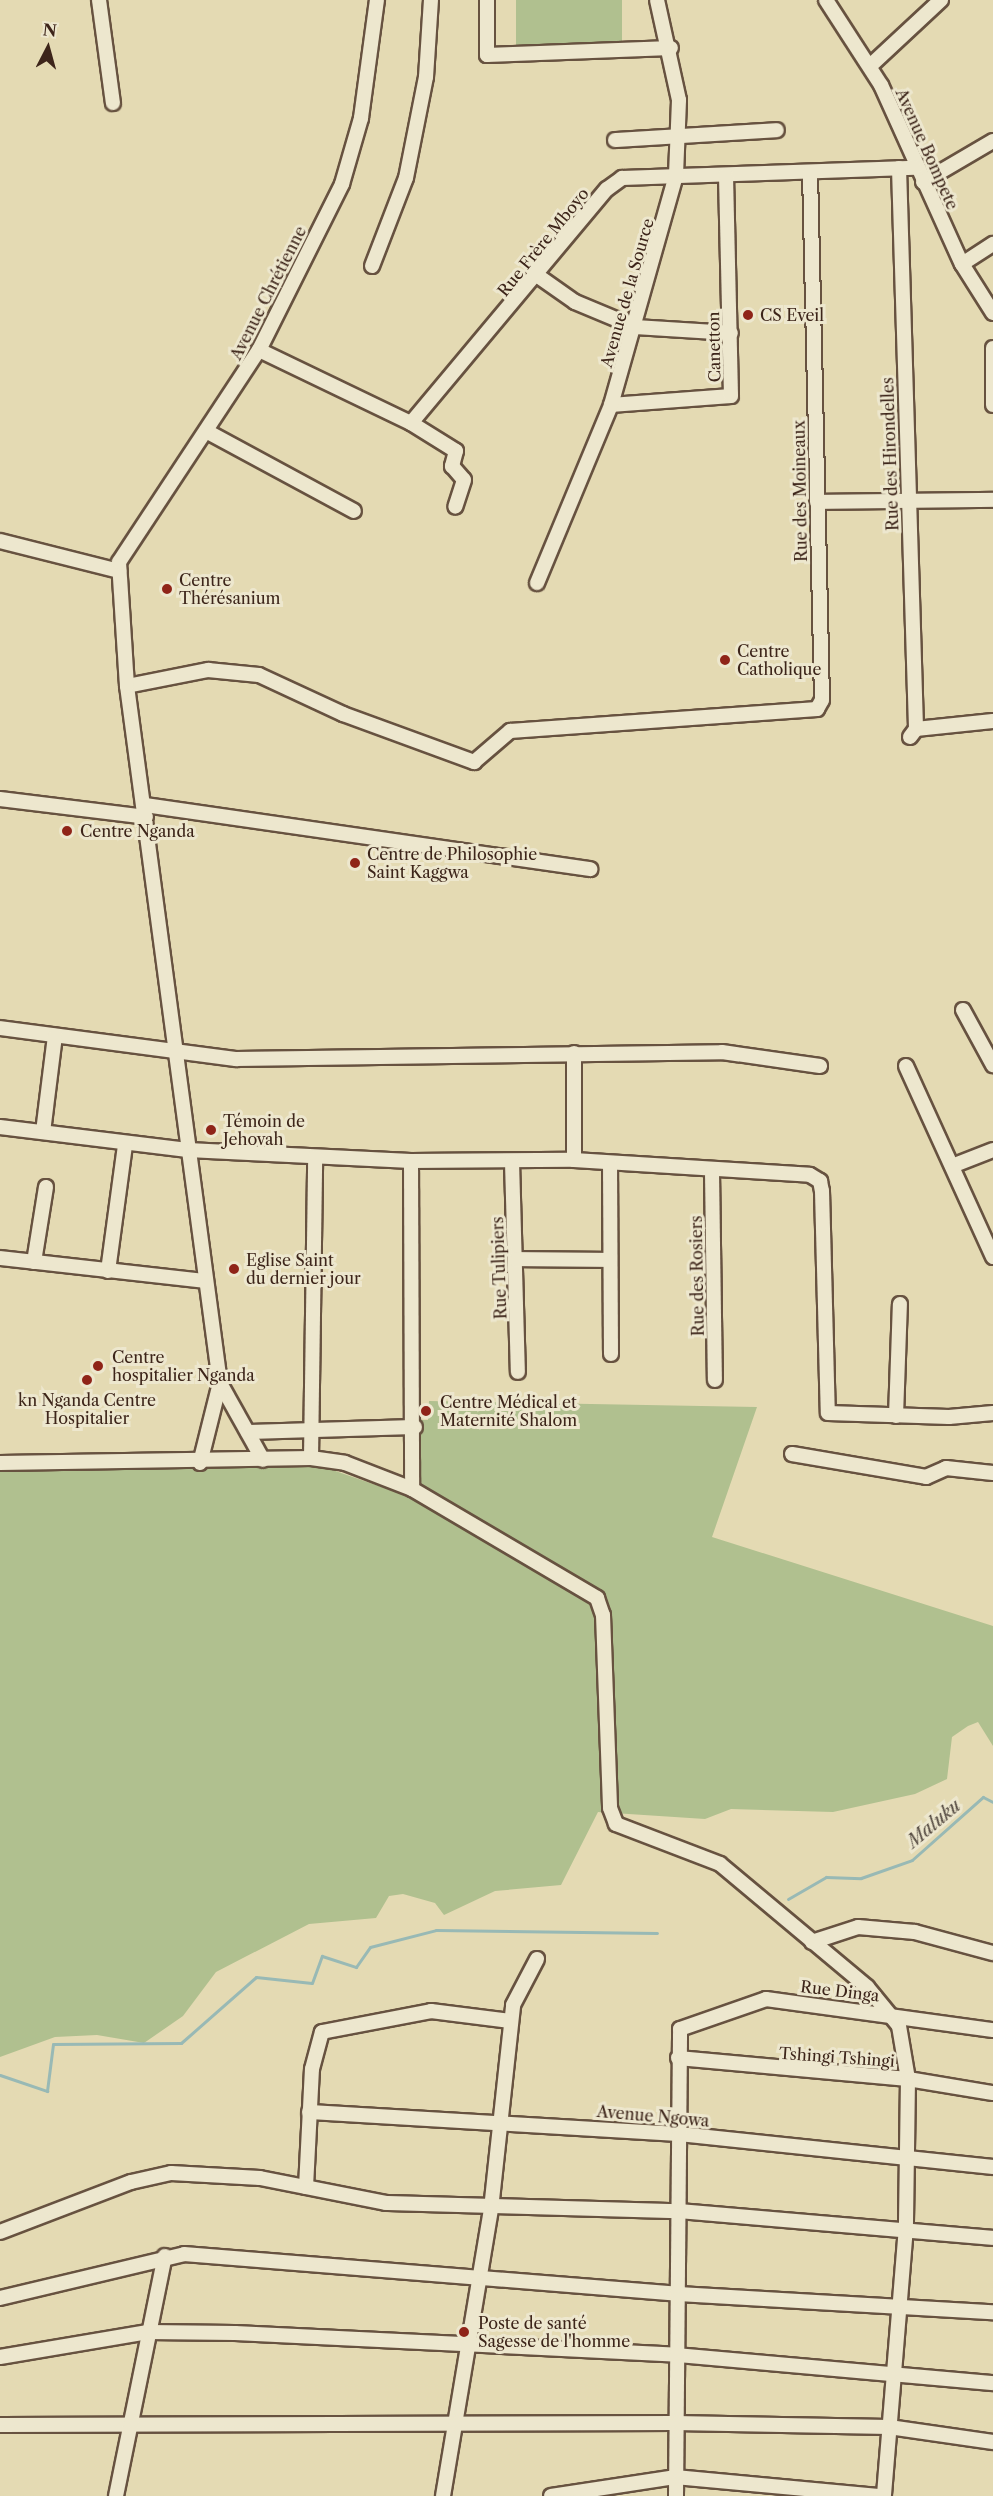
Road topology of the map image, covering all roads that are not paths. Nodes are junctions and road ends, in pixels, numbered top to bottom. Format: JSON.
{"nodes":[{"id":1,"x":99,"y":0,"type":"edge"},
{"id":2,"x":377,"y":0,"type":"edge"},
{"id":3,"x":431,"y":0,"type":"edge"},
{"id":4,"x":487,"y":0,"type":"edge"},
{"id":5,"x":657,"y":0,"type":"edge"},
{"id":6,"x":826,"y":0,"type":"edge"},
{"id":7,"x":941,"y":0,"type":"edge"},
{"id":8,"x":671,"y":48,"type":"junction"},
{"id":9,"x":870,"y":66,"type":"junction"},
{"id":10,"x":113,"y":103,"type":"dead end"},
{"id":11,"x":777,"y":130,"type":"dead end"},
{"id":12,"x":681,"y":133,"type":"junction"},
{"id":13,"x":615,"y":140,"type":"dead end"},
{"id":14,"x":993,"y":141,"type":"edge"},
{"id":15,"x":899,"y":168,"type":"junction"},
{"id":16,"x":915,"y":168,"type":"junction"},
{"id":17,"x":810,"y":172,"type":"junction"},
{"id":18,"x":676,"y":175,"type":"junction"},
{"id":19,"x":726,"y":175,"type":"junction"},
{"id":20,"x":923,"y":183,"type":"junction"},
{"id":21,"x":993,"y":244,"type":"edge"},
{"id":22,"x":962,"y":264,"type":"junction"},
{"id":23,"x":372,"y":266,"type":"dead end"},
{"id":24,"x":538,"y":276,"type":"junction"},
{"id":25,"x":993,"y":313,"type":"edge"},
{"id":26,"x":635,"y":327,"type":"junction"},
{"id":27,"x":731,"y":333,"type":"junction"},
{"id":28,"x":993,"y":348,"type":"edge"},
{"id":29,"x":259,"y":350,"type":"junction"},
{"id":30,"x":611,"y":405,"type":"junction"},
{"id":31,"x":993,"y":405,"type":"edge"},
{"id":32,"x":411,"y":423,"type":"junction"},
{"id":33,"x":206,"y":431,"type":"junction"},
{"id":34,"x":993,"y":500,"type":"edge"},
{"id":35,"x":817,"y":502,"type":"junction"},
{"id":36,"x":908,"y":502,"type":"junction"},
{"id":37,"x":455,"y":507,"type":"dead end"},
{"id":38,"x":354,"y":511,"type":"dead end"},
{"id":39,"x":0,"y":541,"type":"edge"},
{"id":40,"x":118,"y":571,"type":"junction"},
{"id":41,"x":537,"y":584,"type":"dead end"},
{"id":42,"x":127,"y":686,"type":"junction"},
{"id":43,"x":993,"y":721,"type":"edge"},
{"id":44,"x":0,"y":799,"type":"edge"},
{"id":45,"x":145,"y":811,"type":"junction"},
{"id":46,"x":590,"y":869,"type":"dead end"},
{"id":47,"x":963,"y":1010,"type":"dead end"},
{"id":48,"x":0,"y":1028,"type":"edge"},
{"id":49,"x":55,"y":1036,"type":"junction"},
{"id":50,"x":174,"y":1053,"type":"junction"},
{"id":51,"x":574,"y":1053,"type":"junction"},
{"id":52,"x":993,"y":1065,"type":"edge"},
{"id":53,"x":820,"y":1066,"type":"dead end"},
{"id":54,"x":906,"y":1066,"type":"dead end"},
{"id":55,"x":0,"y":1127,"type":"edge"},
{"id":56,"x":43,"y":1132,"type":"junction"},
{"id":57,"x":126,"y":1145,"type":"junction"},
{"id":58,"x":188,"y":1150,"type":"junction"},
{"id":59,"x":993,"y":1150,"type":"edge"},
{"id":60,"x":315,"y":1157,"type":"junction"},
{"id":61,"x":574,"y":1160,"type":"junction"},
{"id":62,"x":411,"y":1161,"type":"junction"},
{"id":63,"x":512,"y":1162,"type":"junction"},
{"id":64,"x":610,"y":1163,"type":"junction"},
{"id":65,"x":952,"y":1166,"type":"junction"},
{"id":66,"x":712,"y":1172,"type":"junction"},
{"id":67,"x":46,"y":1187,"type":"dead end"},
{"id":68,"x":993,"y":1257,"type":"edge"},
{"id":69,"x":0,"y":1258,"type":"edge"},
{"id":70,"x":515,"y":1259,"type":"junction"},
{"id":71,"x":610,"y":1260,"type":"junction"},
{"id":72,"x":34,"y":1262,"type":"junction"},
{"id":73,"x":108,"y":1272,"type":"junction"},
{"id":74,"x":204,"y":1281,"type":"junction"},
{"id":75,"x":900,"y":1304,"type":"dead end"},
{"id":76,"x":611,"y":1354,"type":"dead end"},
{"id":77,"x":518,"y":1372,"type":"dead end"},
{"id":78,"x":715,"y":1380,"type":"dead end"},
{"id":79,"x":220,"y":1383,"type":"junction"},
{"id":80,"x":993,"y":1413,"type":"edge"},
{"id":81,"x":896,"y":1416,"type":"junction"},
{"id":82,"x":415,"y":1427,"type":"junction"},
{"id":83,"x":310,"y":1431,"type":"junction"},
{"id":84,"x":248,"y":1432,"type":"junction"},
{"id":85,"x":792,"y":1454,"type":"dead end"},
{"id":86,"x":311,"y":1458,"type":"junction"},
{"id":87,"x":263,"y":1460,"type":"junction"},
{"id":88,"x":0,"y":1463,"type":"edge"},
{"id":89,"x":200,"y":1463,"type":"junction"},
{"id":90,"x":993,"y":1473,"type":"edge"},
{"id":91,"x":412,"y":1489,"type":"junction"},
{"id":92,"x":812,"y":1942,"type":"junction"},
{"id":93,"x":993,"y":1953,"type":"edge"},
{"id":94,"x":537,"y":1959,"type":"dead end"},
{"id":95,"x":893,"y":2014,"type":"junction"},
{"id":96,"x":510,"y":2020,"type":"junction"},
{"id":97,"x":993,"y":2030,"type":"edge"},
{"id":98,"x":678,"y":2058,"type":"junction"},
{"id":99,"x":908,"y":2079,"type":"junction"},
{"id":100,"x":993,"y":2093,"type":"edge"},
{"id":101,"x":309,"y":2112,"type":"junction"},
{"id":102,"x":501,"y":2125,"type":"junction"},
{"id":103,"x":679,"y":2134,"type":"junction"},
{"id":104,"x":906,"y":2155,"type":"junction"},
{"id":105,"x":993,"y":2167,"type":"edge"},
{"id":106,"x":306,"y":2187,"type":"junction"},
{"id":107,"x":491,"y":2209,"type":"junction"},
{"id":108,"x":680,"y":2211,"type":"junction"},
{"id":109,"x":906,"y":2227,"type":"junction"},
{"id":110,"x":0,"y":2232,"type":"edge"},
{"id":111,"x":993,"y":2238,"type":"edge"},
{"id":112,"x":165,"y":2256,"type":"junction"},
{"id":113,"x":480,"y":2276,"type":"junction"},
{"id":114,"x":677,"y":2294,"type":"junction"},
{"id":115,"x":0,"y":2298,"type":"edge"},
{"id":116,"x":900,"y":2305,"type":"junction"},
{"id":117,"x":993,"y":2312,"type":"edge"},
{"id":118,"x":148,"y":2332,"type":"junction"},
{"id":119,"x":468,"y":2344,"type":"junction"},
{"id":120,"x":677,"y":2355,"type":"junction"},
{"id":121,"x":0,"y":2357,"type":"edge"},
{"id":122,"x":895,"y":2372,"type":"junction"},
{"id":123,"x":993,"y":2383,"type":"edge"},
{"id":124,"x":675,"y":2423,"type":"junction"},
{"id":125,"x":0,"y":2424,"type":"edge"},
{"id":126,"x":454,"y":2425,"type":"junction"},
{"id":127,"x":131,"y":2426,"type":"junction"},
{"id":128,"x":889,"y":2427,"type":"junction"},
{"id":129,"x":993,"y":2442,"type":"edge"},
{"id":130,"x":675,"y":2477,"type":"junction"},
{"id":131,"x":116,"y":2496,"type":"edge"},
{"id":132,"x":443,"y":2496,"type":"edge"},
{"id":133,"x":551,"y":2496,"type":"edge"},
{"id":134,"x":676,"y":2496,"type":"edge"},
{"id":135,"x":883,"y":2496,"type":"edge"}],
"edges":[{"from":1,"to":10,"type":"street"},
{"from":2,"to":29,"type":"street","name":"Avenue Chrétienne"},
{"from":3,"to":23,"type":"street"},
{"from":4,"to":8,"type":"street"},
{"from":5,"to":8,"type":"street","name":"Avenue de la Source"},
{"from":6,"to":9,"type":"street","name":"Avenue Bompete"},
{"from":7,"to":9,"type":"street"},
{"from":8,"to":12,"type":"street","name":"Avenue de la Source"},
{"from":9,"to":16,"type":"street","name":"Avenue Bompete"},
{"from":11,"to":12,"type":"street"},
{"from":12,"to":13,"type":"street"},
{"from":12,"to":18,"type":"street","name":"Avenue de la Source"},
{"from":14,"to":20,"type":"street"},
{"from":15,"to":16,"type":"street","name":"Rue Frère Mboyo"},
{"from":15,"to":17,"type":"street","name":"Rue Frère Mboyo"},
{"from":15,"to":36,"type":"street","name":"Rue des Hirondelles"},
{"from":16,"to":20,"type":"street","name":"Avenue Bompete"},
{"from":17,"to":19,"type":"street","name":"Rue Frère Mboyo"},
{"from":17,"to":35,"type":"street","name":"Rue des Moineaux"},
{"from":18,"to":19,"type":"street","name":"Rue Frère Mboyo"},
{"from":18,"to":24,"type":"street","name":"Rue Frère Mboyo"},
{"from":18,"to":26,"type":"street","name":"Avenue de la Source"},
{"from":19,"to":27,"type":"street","name":"Canetton"},
{"from":20,"to":22,"type":"street","name":"Avenue Bompete"},
{"from":21,"to":22,"type":"street"},
{"from":22,"to":25,"type":"street","name":"Avenue Bompete"},
{"from":24,"to":26,"type":"street"},
{"from":24,"to":32,"type":"street","name":"Rue Frère Mboyo"},
{"from":26,"to":27,"type":"street"},
{"from":26,"to":30,"type":"street","name":"Avenue de la Source"},
{"from":27,"to":30,"type":"street","name":"Canetton"},
{"from":28,"to":31,"type":"street"},
{"from":29,"to":32,"type":"street"},
{"from":29,"to":33,"type":"street","name":"Avenue Chrétienne"},
{"from":30,"to":41,"type":"street","name":"Avenue de la Source"},
{"from":32,"to":37,"type":"street"},
{"from":33,"to":38,"type":"street"},
{"from":33,"to":40,"type":"street","name":"Avenue Chrétienne"},
{"from":34,"to":36,"type":"street"},
{"from":35,"to":36,"type":"street"},
{"from":35,"to":42,"type":"street","name":"Rue des Moineaux"},
{"from":36,"to":43,"type":"street","name":"Rue des Hirondelles"},
{"from":39,"to":40,"type":"street"},
{"from":40,"to":42,"type":"street"},
{"from":42,"to":45,"type":"street"},
{"from":44,"to":45,"type":"street"},
{"from":45,"to":46,"type":"street"},
{"from":45,"to":50,"type":"street"},
{"from":47,"to":52,"type":"street"},
{"from":48,"to":49,"type":"street"},
{"from":49,"to":50,"type":"street"},
{"from":49,"to":56,"type":"street"},
{"from":50,"to":51,"type":"street"},
{"from":50,"to":58,"type":"street"},
{"from":51,"to":53,"type":"street"},
{"from":51,"to":61,"type":"street"},
{"from":54,"to":65,"type":"street"},
{"from":55,"to":56,"type":"street"},
{"from":56,"to":57,"type":"street"},
{"from":57,"to":58,"type":"street"},
{"from":57,"to":73,"type":"street"},
{"from":58,"to":60,"type":"street"},
{"from":58,"to":74,"type":"street"},
{"from":59,"to":65,"type":"street"},
{"from":60,"to":62,"type":"street"},
{"from":60,"to":83,"type":"street"},
{"from":61,"to":63,"type":"street"},
{"from":61,"to":64,"type":"street"},
{"from":62,"to":63,"type":"street"},
{"from":62,"to":82,"type":"street"},
{"from":63,"to":70,"type":"street","name":"Rue Tulipiers"},
{"from":64,"to":66,"type":"street"},
{"from":64,"to":71,"type":"street"},
{"from":65,"to":68,"type":"street"},
{"from":66,"to":78,"type":"street","name":"Rue des Rosiers"},
{"from":66,"to":81,"type":"street"},
{"from":67,"to":72,"type":"street"},
{"from":69,"to":72,"type":"street"},
{"from":70,"to":71,"type":"street"},
{"from":70,"to":77,"type":"street","name":"Rue Tulipiers"},
{"from":71,"to":76,"type":"street"},
{"from":72,"to":73,"type":"street"},
{"from":73,"to":74,"type":"street"},
{"from":74,"to":79,"type":"street"},
{"from":75,"to":81,"type":"street"},
{"from":79,"to":84,"type":"street"},
{"from":79,"to":89,"type":"street"},
{"from":80,"to":81,"type":"street"},
{"from":82,"to":83,"type":"street"},
{"from":82,"to":91,"type":"street"},
{"from":83,"to":84,"type":"street"},
{"from":83,"to":86,"type":"street"},
{"from":84,"to":87,"type":"street"},
{"from":85,"to":90,"type":"street"},
{"from":86,"to":87,"type":"street"},
{"from":86,"to":91,"type":"street"},
{"from":87,"to":89,"type":"street"},
{"from":88,"to":89,"type":"street"},
{"from":91,"to":92,"type":"street"},
{"from":92,"to":93,"type":"street"},
{"from":92,"to":95,"type":"street"},
{"from":94,"to":96,"type":"street"},
{"from":95,"to":97,"type":"street","name":"Rue Dinga"},
{"from":95,"to":98,"type":"street","name":"Rue Dinga"},
{"from":95,"to":99,"type":"street"},
{"from":96,"to":101,"type":"street"},
{"from":96,"to":102,"type":"street"},
{"from":98,"to":99,"type":"street","name":"Tshingi Tshingi"},
{"from":98,"to":103,"type":"street"},
{"from":99,"to":100,"type":"street","name":"Tshingi Tshingi"},
{"from":99,"to":104,"type":"street"},
{"from":101,"to":102,"type":"street","name":"Avenue Ngowa"},
{"from":101,"to":106,"type":"street"},
{"from":102,"to":103,"type":"street","name":"Avenue Ngowa"},
{"from":102,"to":107,"type":"street"},
{"from":103,"to":104,"type":"street","name":"Avenue Ngowa"},
{"from":103,"to":108,"type":"street"},
{"from":104,"to":105,"type":"street","name":"Avenue Ngowa"},
{"from":104,"to":109,"type":"street"},
{"from":106,"to":107,"type":"street"},
{"from":106,"to":110,"type":"street"},
{"from":107,"to":108,"type":"street"},
{"from":107,"to":113,"type":"street"},
{"from":108,"to":109,"type":"street"},
{"from":108,"to":114,"type":"street"},
{"from":109,"to":111,"type":"street"},
{"from":109,"to":116,"type":"street"},
{"from":112,"to":113,"type":"street"},
{"from":112,"to":115,"type":"street"},
{"from":112,"to":118,"type":"street"},
{"from":113,"to":114,"type":"street"},
{"from":113,"to":119,"type":"street"},
{"from":114,"to":116,"type":"street"},
{"from":114,"to":120,"type":"street"},
{"from":116,"to":117,"type":"street"},
{"from":116,"to":122,"type":"street"},
{"from":118,"to":119,"type":"street"},
{"from":118,"to":121,"type":"street"},
{"from":118,"to":127,"type":"street"},
{"from":119,"to":120,"type":"street"},
{"from":119,"to":126,"type":"street"},
{"from":120,"to":122,"type":"street"},
{"from":120,"to":124,"type":"street"},
{"from":122,"to":123,"type":"street"},
{"from":122,"to":128,"type":"street"},
{"from":124,"to":126,"type":"street"},
{"from":124,"to":128,"type":"street"},
{"from":124,"to":130,"type":"street"},
{"from":125,"to":127,"type":"street"},
{"from":126,"to":127,"type":"street"},
{"from":126,"to":132,"type":"street"},
{"from":127,"to":131,"type":"street"},
{"from":128,"to":129,"type":"street"},
{"from":128,"to":135,"type":"street"},
{"from":130,"to":133,"type":"street"},
{"from":130,"to":134,"type":"street"},
{"from":130,"to":135,"type":"street"}]}
